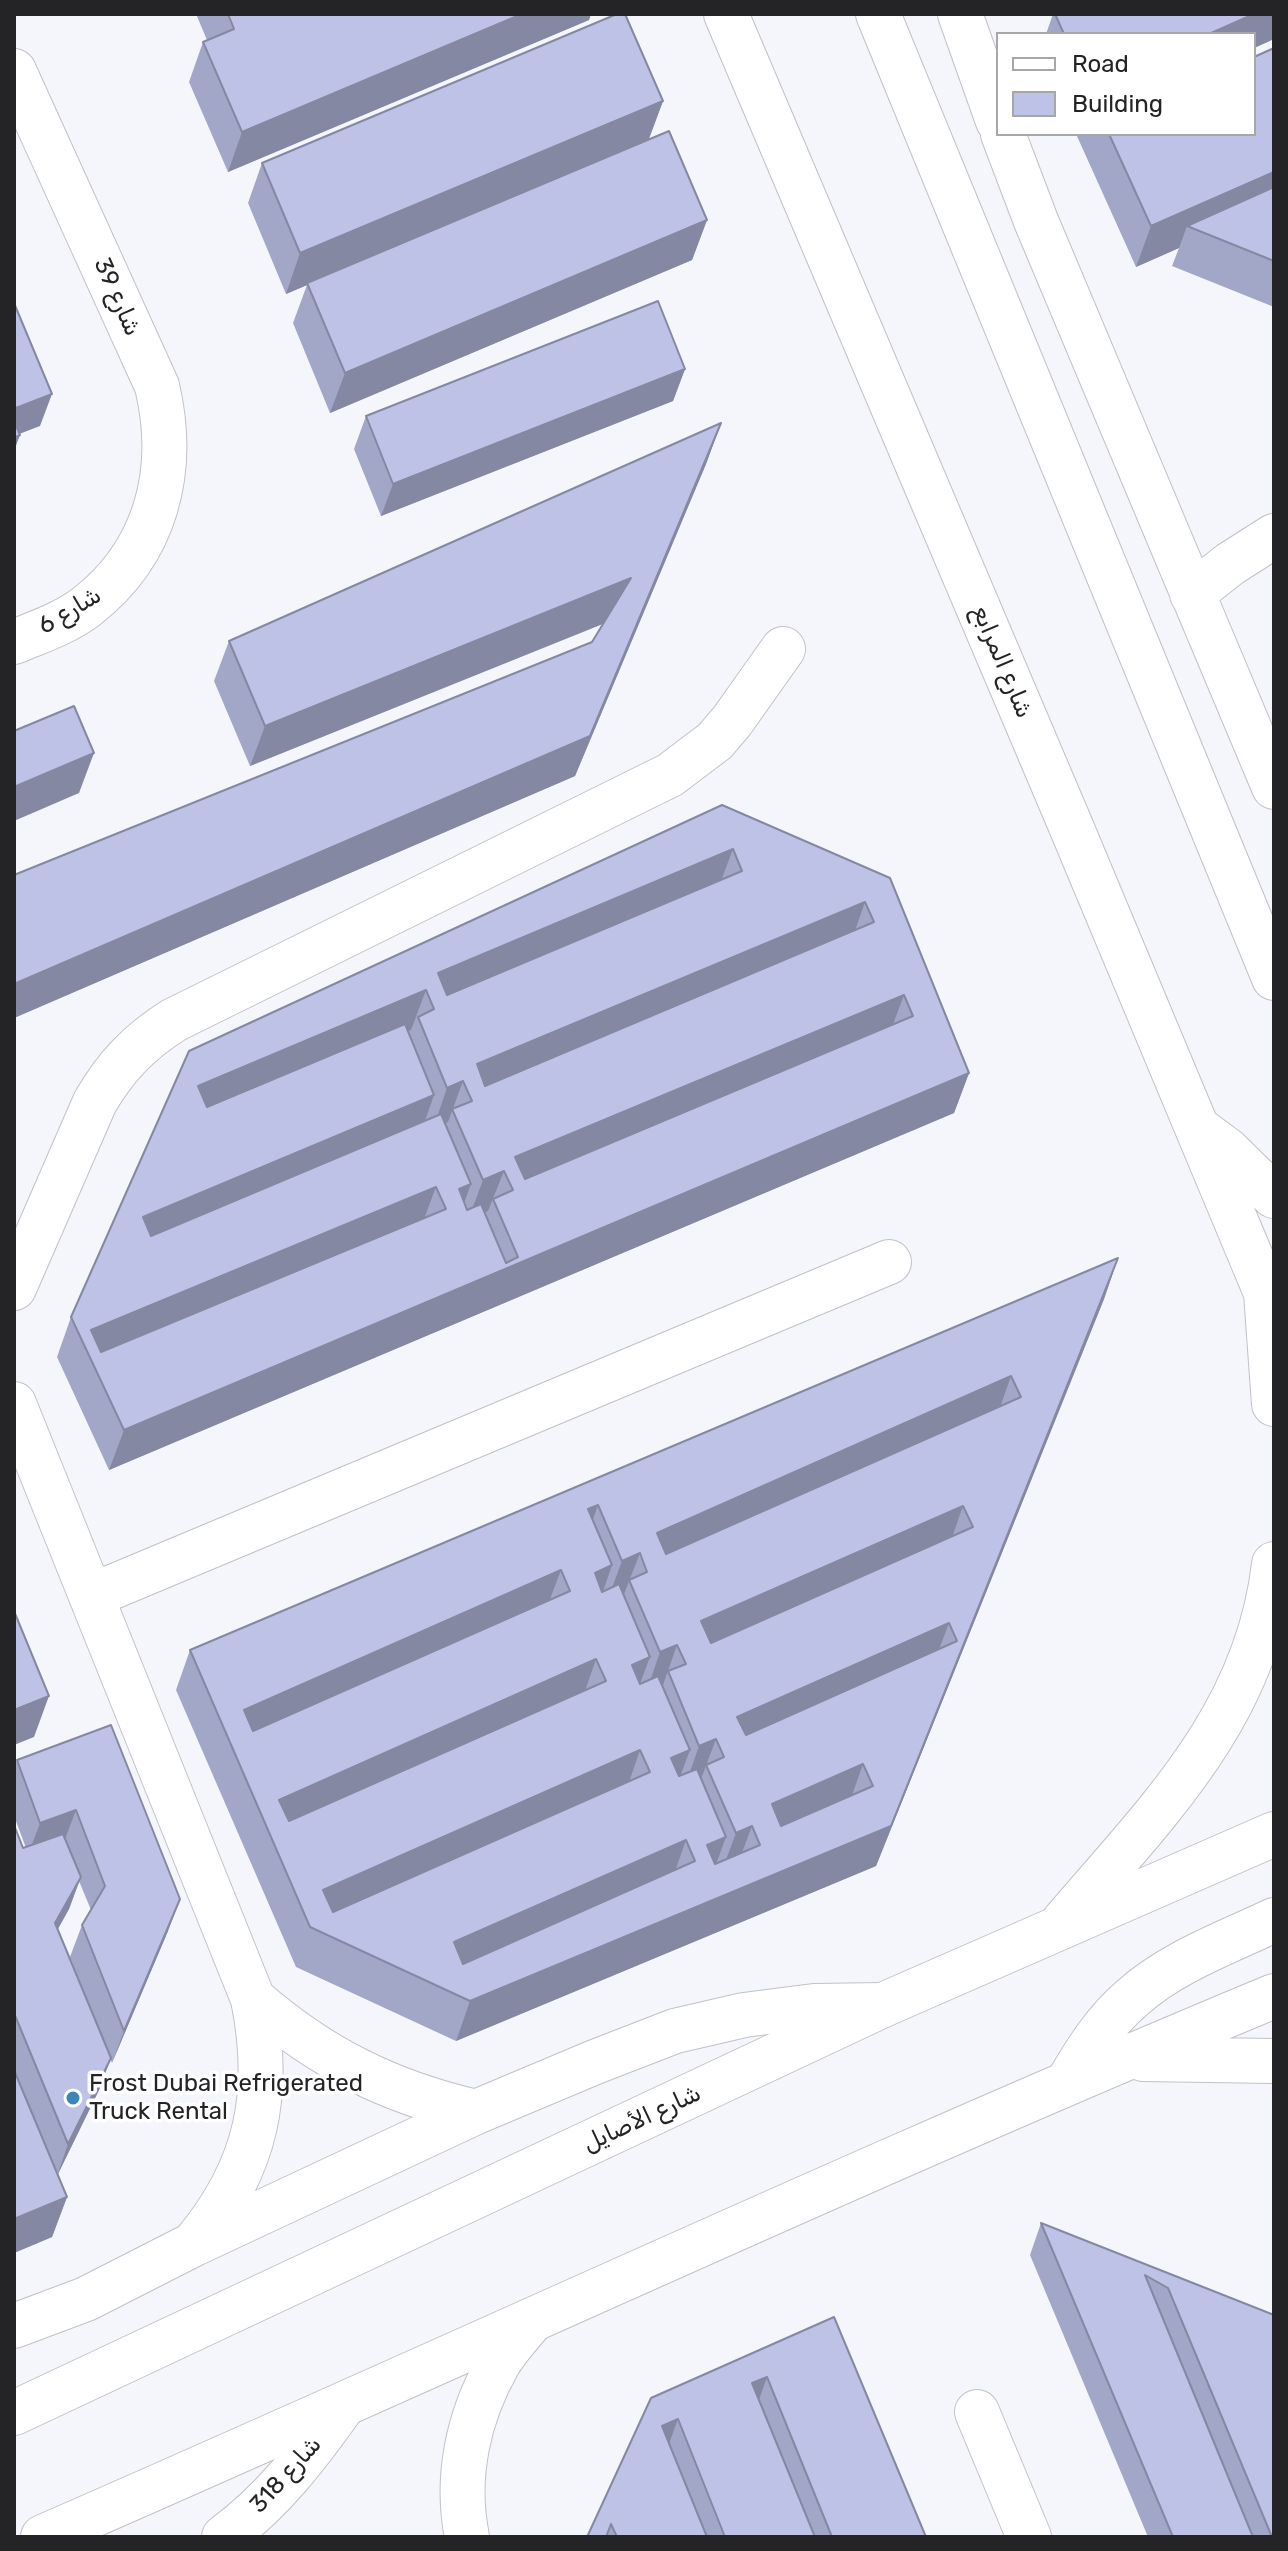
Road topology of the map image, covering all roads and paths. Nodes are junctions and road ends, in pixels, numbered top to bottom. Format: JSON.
{"nodes":[{"id":1,"x":726,"y":14,"type":"edge"},
{"id":2,"x":878,"y":14,"type":"edge"},
{"id":3,"x":960,"y":14,"type":"edge"},
{"id":4,"x":14,"y":71,"type":"edge"},
{"id":5,"x":996,"y":115,"type":"edge"},
{"id":6,"x":1004,"y":136,"type":"edge"},
{"id":7,"x":147,"y":533,"type":"joint"},
{"id":8,"x":1274,"y":536,"type":"edge"},
{"id":9,"x":1192,"y":594,"type":"junction"},
{"id":10,"x":14,"y":642,"type":"edge"},
{"id":11,"x":783,"y":649,"type":"dead end"},
{"id":12,"x":1274,"y":787,"type":"edge"},
{"id":13,"x":1274,"y":978,"type":"edge"},
{"id":14,"x":1198,"y":1128,"type":"junction"},
{"id":15,"x":1274,"y":1196,"type":"edge"},
{"id":16,"x":889,"y":1262,"type":"dead end"},
{"id":17,"x":14,"y":1288,"type":"edge"},
{"id":18,"x":1270,"y":1302,"type":"edge"},
{"id":19,"x":14,"y":1404,"type":"edge"},
{"id":20,"x":1274,"y":1404,"type":"edge"},
{"id":21,"x":1274,"y":1564,"type":"edge"},
{"id":22,"x":91,"y":1596,"type":"junction"},
{"id":23,"x":1274,"y":1834,"type":"edge"},
{"id":24,"x":1274,"y":1920,"type":"edge"},
{"id":25,"x":1058,"y":1928,"type":"junction"},
{"id":26,"x":1274,"y":1996,"type":"edge"},
{"id":27,"x":253,"y":1999,"type":"junction"},
{"id":28,"x":883,"y":2005,"type":"junction"},
{"id":29,"x":1125,"y":2059,"type":"junction"},
{"id":30,"x":1274,"y":2061,"type":"edge"},
{"id":31,"x":1068,"y":2082,"type":"junction"},
{"id":32,"x":476,"y":2112,"type":"junction"},
{"id":33,"x":194,"y":2244,"type":"junction"},
{"id":34,"x":532,"y":2320,"type":"junction"},
{"id":35,"x":14,"y":2326,"type":"edge"},
{"id":36,"x":342,"y":2407,"type":"junction"},
{"id":37,"x":977,"y":2412,"type":"dead end"},
{"id":38,"x":14,"y":2413,"type":"edge"},
{"id":39,"x":43,"y":2537,"type":"edge"},
{"id":40,"x":224,"y":2537,"type":"edge"},
{"id":41,"x":467,"y":2537,"type":"edge"},
{"id":42,"x":1029,"y":2537,"type":"edge"}],
"edges":[{"from":1,"to":14,"type":"main road","name":"شارع المرابع"},
{"from":2,"to":13,"type":"main road"},
{"from":3,"to":5,"type":"main road"},
{"from":4,"to":7,"type":"main road","name":"شارع 39"},
{"from":6,"to":9,"type":"main road"},
{"from":7,"to":10,"type":"main road","name":"شارع 6"},
{"from":8,"to":9,"type":"main road"},
{"from":9,"to":12,"type":"main road"},
{"from":11,"to":17,"type":"main road"},
{"from":14,"to":15,"type":"main road"},
{"from":14,"to":18,"type":"main road","name":"شارع المرابع"},
{"from":16,"to":22,"type":"main road"},
{"from":18,"to":20,"type":"main road","name":"شارع المرابع"},
{"from":19,"to":22,"type":"main road"},
{"from":21,"to":25,"type":"main road"},
{"from":22,"to":27,"type":"main road"},
{"from":23,"to":25,"type":"main road","name":"شارع الأصايل"},
{"from":24,"to":31,"type":"main road"},
{"from":25,"to":28,"type":"main road","name":"شارع الأصايل"},
{"from":26,"to":29,"type":"main road"},
{"from":27,"to":32,"type":"main road"},
{"from":27,"to":33,"type":"main road"},
{"from":28,"to":32,"type":"main road"},
{"from":28,"to":38,"type":"main road","name":"شارع الأصايل"},
{"from":29,"to":30,"type":"main road"},
{"from":29,"to":31,"type":"main road"},
{"from":31,"to":34,"type":"main road"},
{"from":32,"to":33,"type":"main road"},
{"from":33,"to":35,"type":"main road"},
{"from":34,"to":36,"type":"main road"},
{"from":34,"to":41,"type":"main road"},
{"from":36,"to":39,"type":"main road"},
{"from":36,"to":40,"type":"main road","name":"شارع 318"},
{"from":37,"to":42,"type":"main road"}]}
